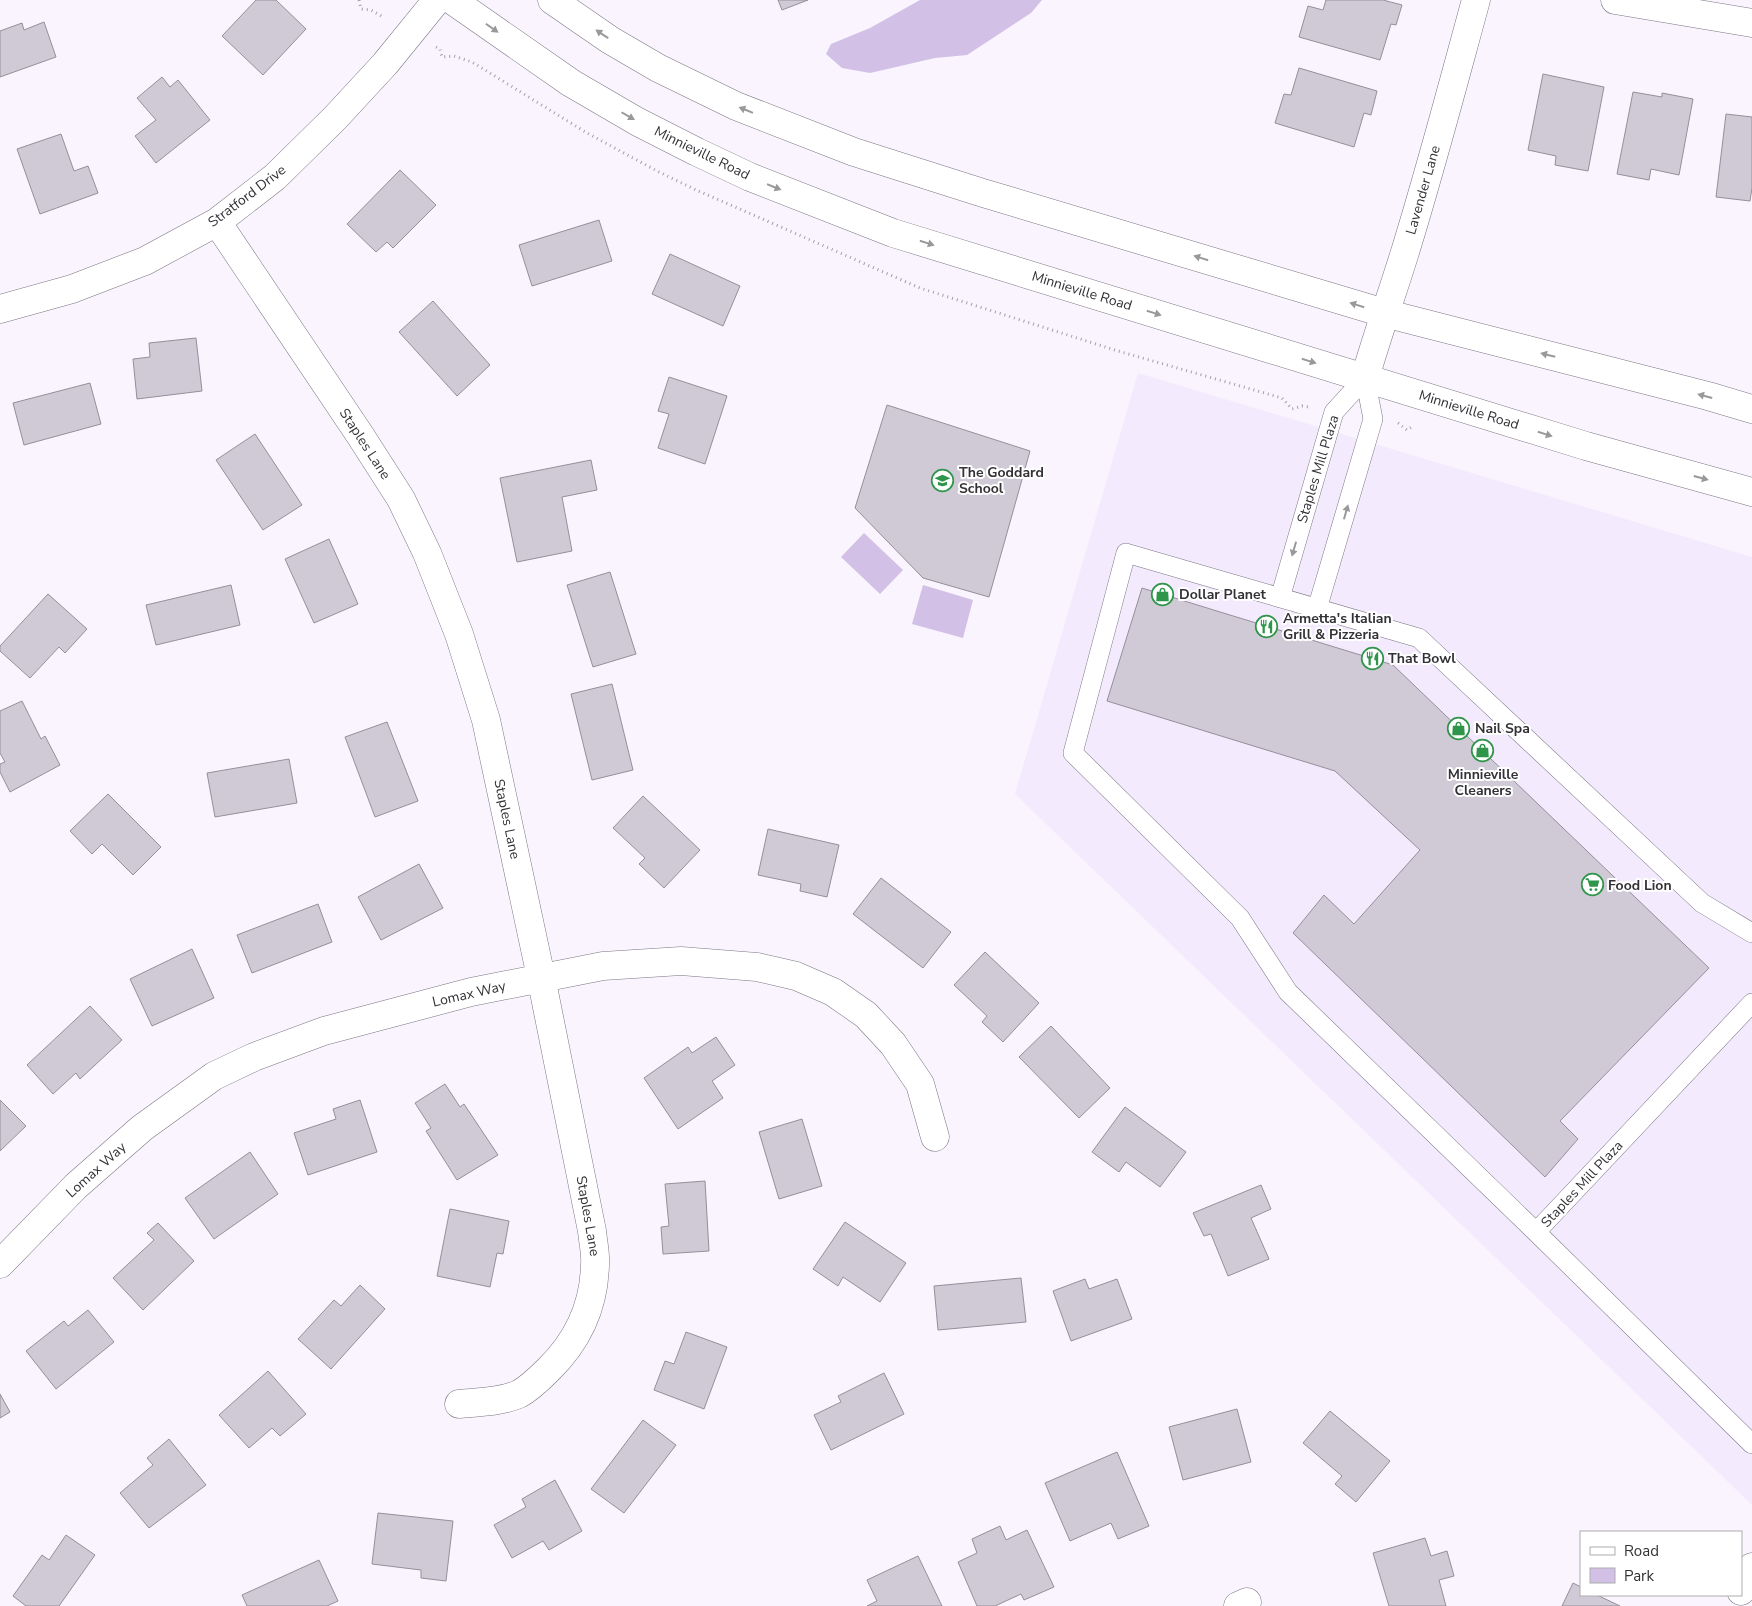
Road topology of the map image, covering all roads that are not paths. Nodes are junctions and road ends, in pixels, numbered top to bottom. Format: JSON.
{"nodes":[{"id":1,"x":437,"y":0,"type":"edge"},
{"id":2,"x":452,"y":0,"type":"edge"},
{"id":3,"x":552,"y":0,"type":"edge"},
{"id":4,"x":1476,"y":0,"type":"edge"},
{"id":5,"x":1615,"y":0,"type":"edge"},
{"id":6,"x":1752,"y":23,"type":"edge"},
{"id":7,"x":216,"y":222,"type":"junction"},
{"id":8,"x":0,"y":309,"type":"edge"},
{"id":9,"x":1384,"y":313,"type":"junction"},
{"id":10,"x":1365,"y":378,"type":"junction"},
{"id":11,"x":1752,"y":409,"type":"edge"},
{"id":12,"x":1752,"y":492,"type":"edge"},
{"id":13,"x":1280,"y":598,"type":"junction"},
{"id":14,"x":1318,"y":609,"type":"junction"},
{"id":15,"x":1752,"y":933,"type":"edge"},
{"id":16,"x":541,"y":977,"type":"junction"},
{"id":17,"x":1752,"y":1003,"type":"edge"},
{"id":18,"x":935,"y":1137,"type":"dead end"},
{"id":19,"x":1536,"y":1232,"type":"junction"},
{"id":20,"x":0,"y":1264,"type":"edge"},
{"id":21,"x":459,"y":1404,"type":"dead end"},
{"id":22,"x":1752,"y":1444,"type":"edge"},
{"id":23,"x":1752,"y":1567,"type":"edge"},
{"id":24,"x":1742,"y":1589,"type":"edge"}],
"edges":[{"from":1,"to":7,"type":"street","name":"Stratford Drive"},
{"from":2,"to":10,"type":"street","name":"Minnieville Road","one_way":true},
{"from":9,"to":3,"type":"street","one_way":true},
{"from":4,"to":9,"type":"street","name":"Lavender Lane"},
{"from":5,"to":6,"type":"street"},
{"from":7,"to":8,"type":"street","name":"Stratford Drive"},
{"from":7,"to":16,"type":"street","name":"Staples Lane"},
{"from":9,"to":10,"type":"street","name":"Lavender Lane"},
{"from":11,"to":9,"type":"street","one_way":true},
{"from":10,"to":12,"type":"street","name":"Minnieville Road","one_way":true},
{"from":10,"to":13,"type":"lane","name":"Staples Mill Plaza","one_way":true},
{"from":14,"to":10,"type":"lane","one_way":true},
{"from":13,"to":14,"type":"lane"},
{"from":13,"to":19,"type":"lane"},
{"from":14,"to":15,"type":"lane"},
{"from":16,"to":18,"type":"street","name":"Lomax Way"},
{"from":16,"to":20,"type":"street","name":"Lomax Way"},
{"from":16,"to":21,"type":"street","name":"Staples Lane"},
{"from":17,"to":19,"type":"lane","name":"Staples Mill Plaza"},
{"from":19,"to":22,"type":"lane","name":"Staples Mill Plaza"},
{"from":23,"to":24,"type":"street"}]}
